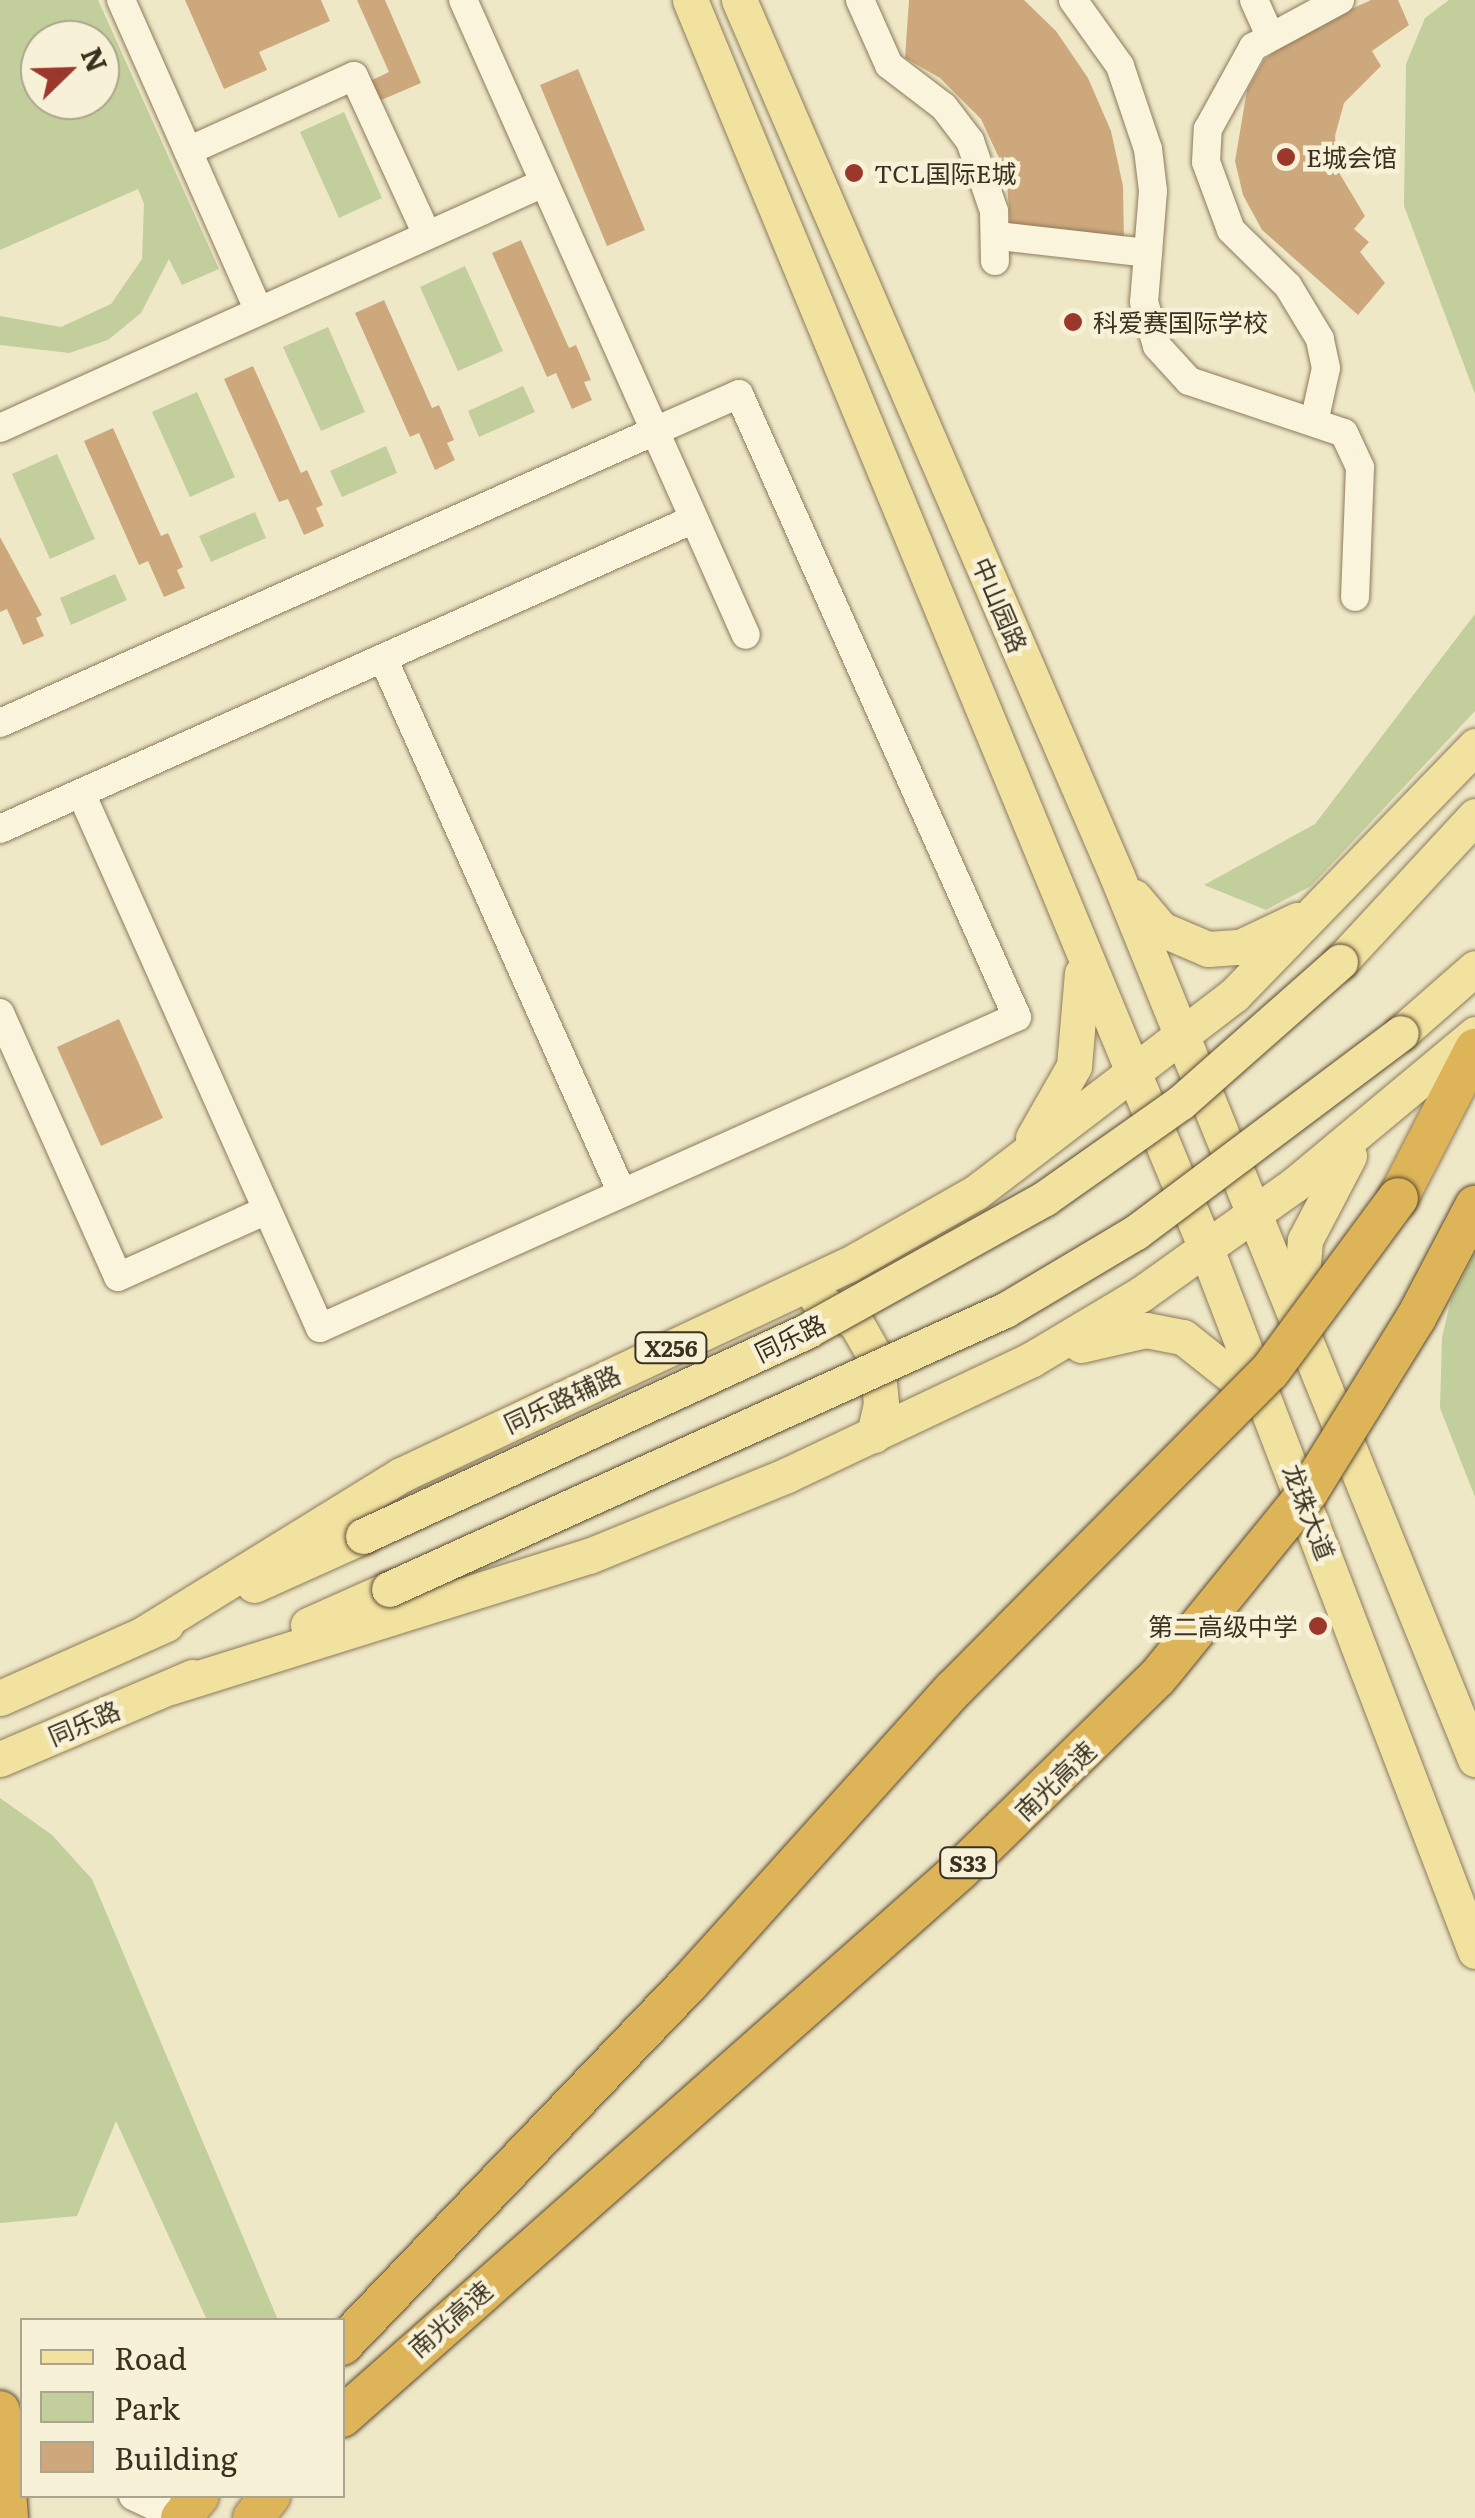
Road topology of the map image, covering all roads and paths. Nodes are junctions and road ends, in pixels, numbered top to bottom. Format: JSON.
{"nodes":[{"id":1,"x":120,"y":0,"type":"edge"},
{"id":2,"x":463,"y":0,"type":"edge"},
{"id":3,"x":690,"y":0,"type":"edge"},
{"id":4,"x":739,"y":0,"type":"edge"},
{"id":5,"x":860,"y":0,"type":"edge"},
{"id":6,"x":1072,"y":0,"type":"edge"},
{"id":7,"x":1254,"y":0,"type":"edge"},
{"id":8,"x":1340,"y":0,"type":"edge"},
{"id":9,"x":1268,"y":34,"type":"junction"},
{"id":10,"x":188,"y":151,"type":"junction"},
{"id":11,"x":544,"y":182,"type":"junction"},
{"id":12,"x":427,"y":236,"type":"junction"},
{"id":13,"x":1148,"y":253,"type":"junction"},
{"id":14,"x":260,"y":311,"type":"junction"},
{"id":15,"x":1315,"y":418,"type":"junction"},
{"id":16,"x":0,"y":428,"type":"edge"},
{"id":17,"x":655,"y":431,"type":"junction"},
{"id":18,"x":694,"y":519,"type":"junction"},
{"id":19,"x":1355,"y":598,"type":"dead end"},
{"id":20,"x":746,"y":635,"type":"dead end"},
{"id":21,"x":383,"y":658,"type":"junction"},
{"id":22,"x":0,"y":724,"type":"edge"},
{"id":23,"x":1475,"y":746,"type":"edge"},
{"id":24,"x":81,"y":793,"type":"junction"},
{"id":25,"x":1475,"y":816,"type":"edge"},
{"id":26,"x":0,"y":829,"type":"edge"},
{"id":27,"x":1117,"y":876,"type":"junction"},
{"id":28,"x":1336,"y":896,"type":"junction"},
{"id":29,"x":1081,"y":952,"type":"junction"},
{"id":30,"x":1475,"y":968,"type":"edge"},
{"id":31,"x":0,"y":1013,"type":"edge"},
{"id":32,"x":1475,"y":1034,"type":"edge"},
{"id":33,"x":1181,"y":1040,"type":"junction"},
{"id":34,"x":1475,"y":1049,"type":"edge"},
{"id":35,"x":1132,"y":1078,"type":"junction"},
{"id":36,"x":1369,"y":1126,"type":"junction"},
{"id":37,"x":974,"y":1192,"type":"junction"},
{"id":38,"x":622,"y":1193,"type":"junction"},
{"id":39,"x":1475,"y":1206,"type":"edge"},
{"id":40,"x":267,"y":1210,"type":"junction"},
{"id":41,"x":1254,"y":1214,"type":"junction"},
{"id":42,"x":1205,"y":1246,"type":"junction"},
{"id":43,"x":794,"y":1292,"type":"junction"},
{"id":44,"x":1032,"y":1358,"type":"junction"},
{"id":45,"x":1319,"y":1376,"type":"junction"},
{"id":46,"x":1268,"y":1405,"type":"junction"},
{"id":47,"x":874,"y":1436,"type":"junction"},
{"id":48,"x":145,"y":1633,"type":"junction"},
{"id":49,"x":170,"y":1687,"type":"junction"},
{"id":50,"x":0,"y":1698,"type":"edge"},
{"id":51,"x":0,"y":1759,"type":"edge"},
{"id":52,"x":1475,"y":1759,"type":"edge"},
{"id":53,"x":1475,"y":1951,"type":"edge"},
{"id":54,"x":345,"y":2341,"type":"edge"},
{"id":55,"x":0,"y":2411,"type":"edge"},
{"id":56,"x":345,"y":2414,"type":"edge"},
{"id":57,"x":137,"y":2498,"type":"edge"},
{"id":58,"x":197,"y":2498,"type":"edge"},
{"id":59,"x":268,"y":2498,"type":"edge"},
{"id":60,"x":0,"y":2500,"type":"edge"},
{"id":61,"x":11,"y":2518,"type":"edge"},
{"id":62,"x":180,"y":2518,"type":"edge"},
{"id":63,"x":253,"y":2518,"type":"edge"}],
"edges":[{"from":1,"to":10,"type":"street"},
{"from":2,"to":11,"type":"street"},
{"from":3,"to":29,"type":"main road"},
{"from":4,"to":27,"type":"main road","name":"中山园路"},
{"from":5,"to":13,"type":"street"},
{"from":6,"to":13,"type":"street"},
{"from":7,"to":9,"type":"street"},
{"from":8,"to":9,"type":"street"},
{"from":9,"to":15,"type":"street"},
{"from":10,"to":12,"type":"street"},
{"from":10,"to":14,"type":"street"},
{"from":11,"to":12,"type":"street"},
{"from":11,"to":17,"type":"street"},
{"from":12,"to":14,"type":"street"},
{"from":13,"to":15,"type":"street"},
{"from":14,"to":16,"type":"street"},
{"from":15,"to":19,"type":"street"},
{"from":17,"to":18,"type":"street"},
{"from":17,"to":22,"type":"street"},
{"from":17,"to":38,"type":"street"},
{"from":18,"to":20,"type":"street"},
{"from":18,"to":21,"type":"street"},
{"from":21,"to":24,"type":"street"},
{"from":21,"to":38,"type":"street"},
{"from":23,"to":28,"type":"main road"},
{"from":24,"to":26,"type":"street"},
{"from":24,"to":40,"type":"street"},
{"from":25,"to":48,"type":"main road","name":"同乐路","bridge":true},
{"from":27,"to":28,"type":"main road"},
{"from":27,"to":33,"type":"main road","name":"中山园路"},
{"from":28,"to":33,"type":"main road","name":"同乐路辅路"},
{"from":29,"to":35,"type":"main road"},
{"from":29,"to":37,"type":"main road"},
{"from":30,"to":49,"type":"main road","name":"同乐路","bridge":true},
{"from":31,"to":40,"type":"street"},
{"from":32,"to":36,"type":"main road"},
{"from":33,"to":35,"type":"main road","name":"同乐路辅路","number":"X256"},
{"from":33,"to":41,"type":"main road","name":"中山园路"},
{"from":34,"to":54,"type":"highway","bridge":true},
{"from":35,"to":37,"type":"main road","name":"同乐路辅路","number":"X256"},
{"from":35,"to":42,"type":"main road","name":"龙珠大道"},
{"from":36,"to":41,"type":"main road"},
{"from":36,"to":45,"type":"main road"},
{"from":37,"to":43,"type":"main road","name":"同乐路辅路","number":"X256"},
{"from":38,"to":40,"type":"street"},
{"from":39,"to":56,"type":"highway","name":"南光高速","number":"S33","bridge":true},
{"from":41,"to":42,"type":"main road"},
{"from":41,"to":45,"type":"main road"},
{"from":42,"to":44,"type":"main road"},
{"from":42,"to":46,"type":"main road","name":"龙珠大道"},
{"from":43,"to":47,"type":"main road"},
{"from":43,"to":48,"type":"main road","name":"同乐路辅路","number":"X256"},
{"from":44,"to":46,"type":"main road"},
{"from":44,"to":47,"type":"main road"},
{"from":45,"to":52,"type":"main road"},
{"from":46,"to":53,"type":"main road","name":"龙珠大道"},
{"from":47,"to":49,"type":"main road"},
{"from":48,"to":50,"type":"main road","name":"同乐路","number":"X256"},
{"from":49,"to":51,"type":"main road","name":"同乐路"},
{"from":55,"to":61,"type":"highway","bridge":true},
{"from":57,"to":62,"type":"street"},
{"from":58,"to":62,"type":"highway"},
{"from":59,"to":63,"type":"highway"},
{"from":60,"to":61,"type":"street"}]}
